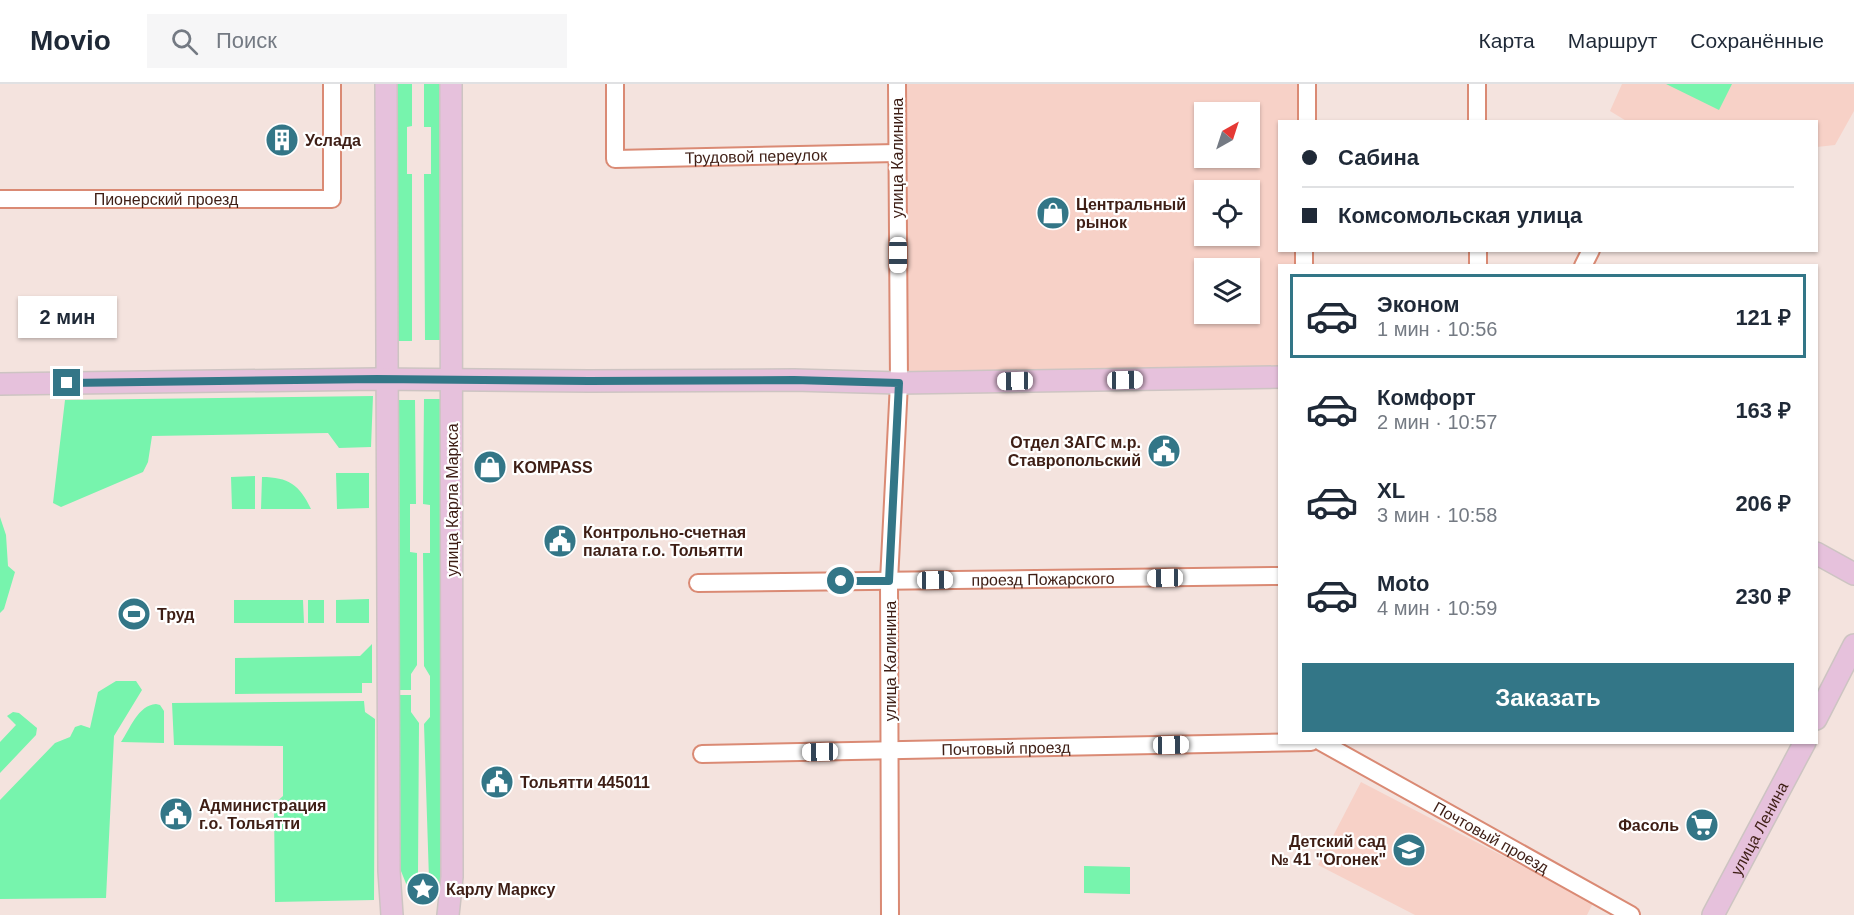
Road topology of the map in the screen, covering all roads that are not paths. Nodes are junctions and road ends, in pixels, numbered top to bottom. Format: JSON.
{"nodes":[{"id":1,"x":332,"y":84,"type":"edge"},
{"id":2,"x":386,"y":84,"type":"edge"},
{"id":3,"x":452,"y":84,"type":"edge"},
{"id":4,"x":615,"y":84,"type":"edge"},
{"id":5,"x":897,"y":84,"type":"edge"},
{"id":6,"x":1307,"y":84,"type":"edge"},
{"id":7,"x":1477,"y":84,"type":"edge"},
{"id":8,"x":1306,"y":120,"type":"edge"},
{"id":9,"x":1477,"y":120,"type":"edge"},
{"id":10,"x":897,"y":153,"type":"junction"},
{"id":11,"x":0,"y":199,"type":"edge"},
{"id":12,"x":1278,"y":377,"type":"edge"},
{"id":13,"x":387,"y":379,"type":"junction"},
{"id":14,"x":452,"y":380,"type":"junction"},
{"id":15,"x":899,"y":383,"type":"junction"},
{"id":16,"x":0,"y":384,"type":"edge"},
{"id":17,"x":1818,"y":554,"type":"edge"},
{"id":18,"x":1854,"y":574,"type":"edge"},
{"id":19,"x":1278,"y":576,"type":"edge"},
{"id":20,"x":889,"y":581,"type":"junction"},
{"id":21,"x":698,"y":583,"type":"dead end"},
{"id":22,"x":1854,"y":645,"type":"edge"},
{"id":23,"x":1818,"y":715,"type":"edge"},
{"id":24,"x":1278,"y":743,"type":"edge"},
{"id":25,"x":1325,"y":744,"type":"edge"},
{"id":26,"x":1804,"y":744,"type":"edge"},
{"id":27,"x":890,"y":751,"type":"junction"},
{"id":28,"x":702,"y":754,"type":"dead end"},
{"id":29,"x":392,"y":915,"type":"edge"},
{"id":30,"x":448,"y":915,"type":"edge"},
{"id":31,"x":890,"y":915,"type":"edge"},
{"id":32,"x":1631,"y":915,"type":"edge"},
{"id":33,"x":1713,"y":915,"type":"edge"}],
"edges":[{"from":1,"to":11,"type":"street","name":"Пионерский проезд"},
{"from":2,"to":13,"type":"main road"},
{"from":3,"to":14,"type":"main road","name":"улица Карла Маркса"},
{"from":4,"to":10,"type":"street","name":"Трудовой переулок"},
{"from":5,"to":10,"type":"street","name":"улица Калинина"},
{"from":6,"to":8,"type":"street"},
{"from":7,"to":9,"type":"street"},
{"from":10,"to":15,"type":"street","name":"улица Калинина"},
{"from":12,"to":15,"type":"main road"},
{"from":13,"to":14,"type":"main road"},
{"from":13,"to":16,"type":"main road"},
{"from":13,"to":29,"type":"main road"},
{"from":14,"to":15,"type":"main road"},
{"from":14,"to":30,"type":"main road","name":"улица Карла Маркса"},
{"from":15,"to":20,"type":"street","name":"улица Калинина"},
{"from":17,"to":18,"type":"main road"},
{"from":19,"to":20,"type":"street","name":"проезд Пожарского"},
{"from":20,"to":21,"type":"street","name":"проезд Пожарского"},
{"from":20,"to":27,"type":"street","name":"улица Калинина"},
{"from":22,"to":23,"type":"main road"},
{"from":24,"to":27,"type":"street","name":"Почтовый проезд"},
{"from":25,"to":32,"type":"street","name":"Почтовый проезд"},
{"from":26,"to":33,"type":"main road","name":"улица Ленина"},
{"from":27,"to":28,"type":"street","name":"Почтовый проезд"},
{"from":27,"to":31,"type":"street","name":"улица Калинина"}]}
